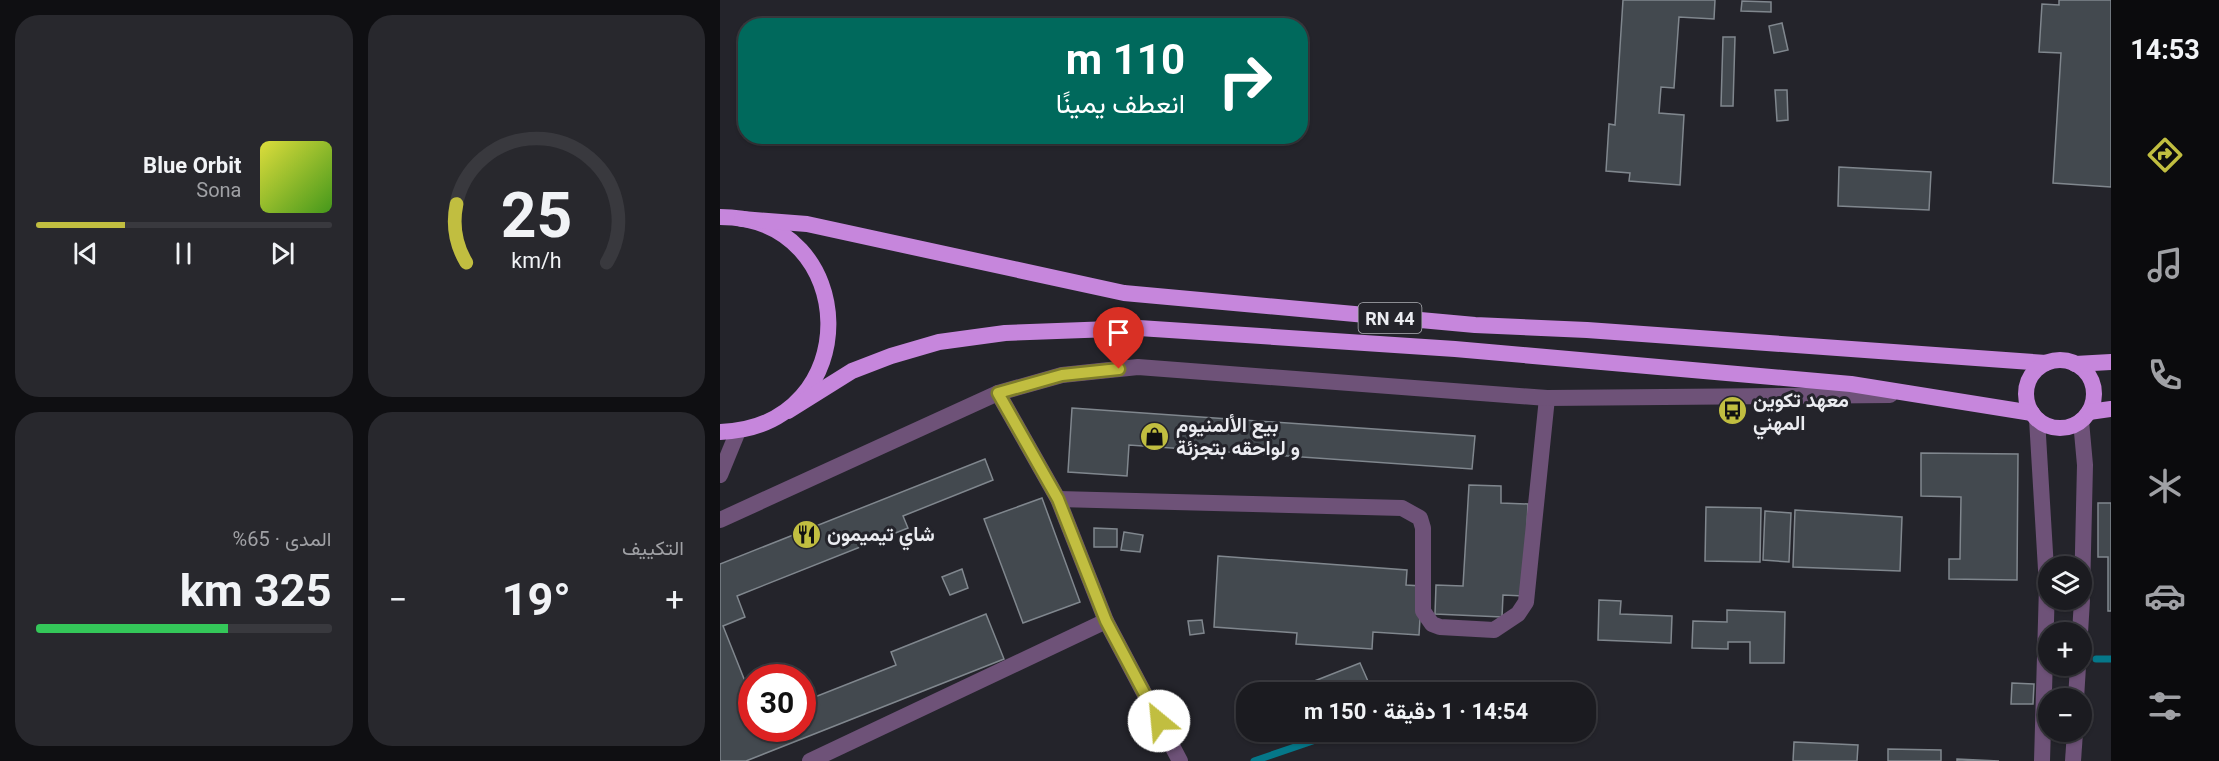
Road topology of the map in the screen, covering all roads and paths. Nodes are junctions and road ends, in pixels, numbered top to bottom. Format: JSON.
{"nodes":[{"id":1,"x":720,"y":217,"type":"edge"},
{"id":2,"x":742,"y":219,"type":"junction"},
{"id":3,"x":2111,"y":362,"type":"edge"},
{"id":4,"x":2046,"y":363,"type":"junction"},
{"id":5,"x":2075,"y":364,"type":"junction"},
{"id":6,"x":998,"y":393,"type":"junction"},
{"id":7,"x":1922,"y":395,"type":"junction"},
{"id":8,"x":1547,"y":398,"type":"junction"},
{"id":9,"x":2111,"y":409,"type":"edge"},
{"id":10,"x":788,"y":411,"type":"junction"},
{"id":11,"x":2035,"y":416,"type":"junction"},
{"id":12,"x":2085,"y":416,"type":"junction"},
{"id":13,"x":738,"y":431,"type":"junction"},
{"id":14,"x":720,"y":432,"type":"edge"},
{"id":15,"x":720,"y":475,"type":"edge"},
{"id":16,"x":1058,"y":499,"type":"junction"},
{"id":17,"x":720,"y":520,"type":"edge"},
{"id":18,"x":2083,"y":556,"type":"edge"},
{"id":19,"x":1106,"y":621,"type":"junction"},
{"id":20,"x":2074,"y":742,"type":"edge"},
{"id":21,"x":810,"y":761,"type":"edge"},
{"id":22,"x":1180,"y":761,"type":"edge"},
{"id":23,"x":2042,"y":761,"type":"edge"},
{"id":24,"x":2073,"y":761,"type":"edge"}],
"edges":[{"from":1,"to":2,"type":"highway"},
{"from":2,"to":4,"type":"highway","number":"RN 44"},
{"from":2,"to":10,"type":"highway"},
{"from":3,"to":5,"type":"highway"},
{"from":4,"to":5,"type":"highway"},
{"from":4,"to":11,"type":"highway"},
{"from":5,"to":12,"type":"highway"},
{"from":6,"to":8,"type":"street"},
{"from":6,"to":16,"type":"street"},
{"from":6,"to":17,"type":"street"},
{"from":7,"to":8,"type":"street"},
{"from":7,"to":10,"type":"highway","number":"RN 44"},
{"from":7,"to":11,"type":"highway","number":"RN 44"},
{"from":8,"to":16,"type":"street"},
{"from":9,"to":12,"type":"highway"},
{"from":10,"to":13,"type":"highway"},
{"from":11,"to":12,"type":"highway"},
{"from":11,"to":23,"type":"street"},
{"from":12,"to":18,"type":"street"},
{"from":13,"to":14,"type":"highway"},
{"from":13,"to":15,"type":"street"},
{"from":16,"to":19,"type":"street"},
{"from":19,"to":21,"type":"street"},
{"from":19,"to":22,"type":"street"},
{"from":20,"to":24,"type":"street"}]}
